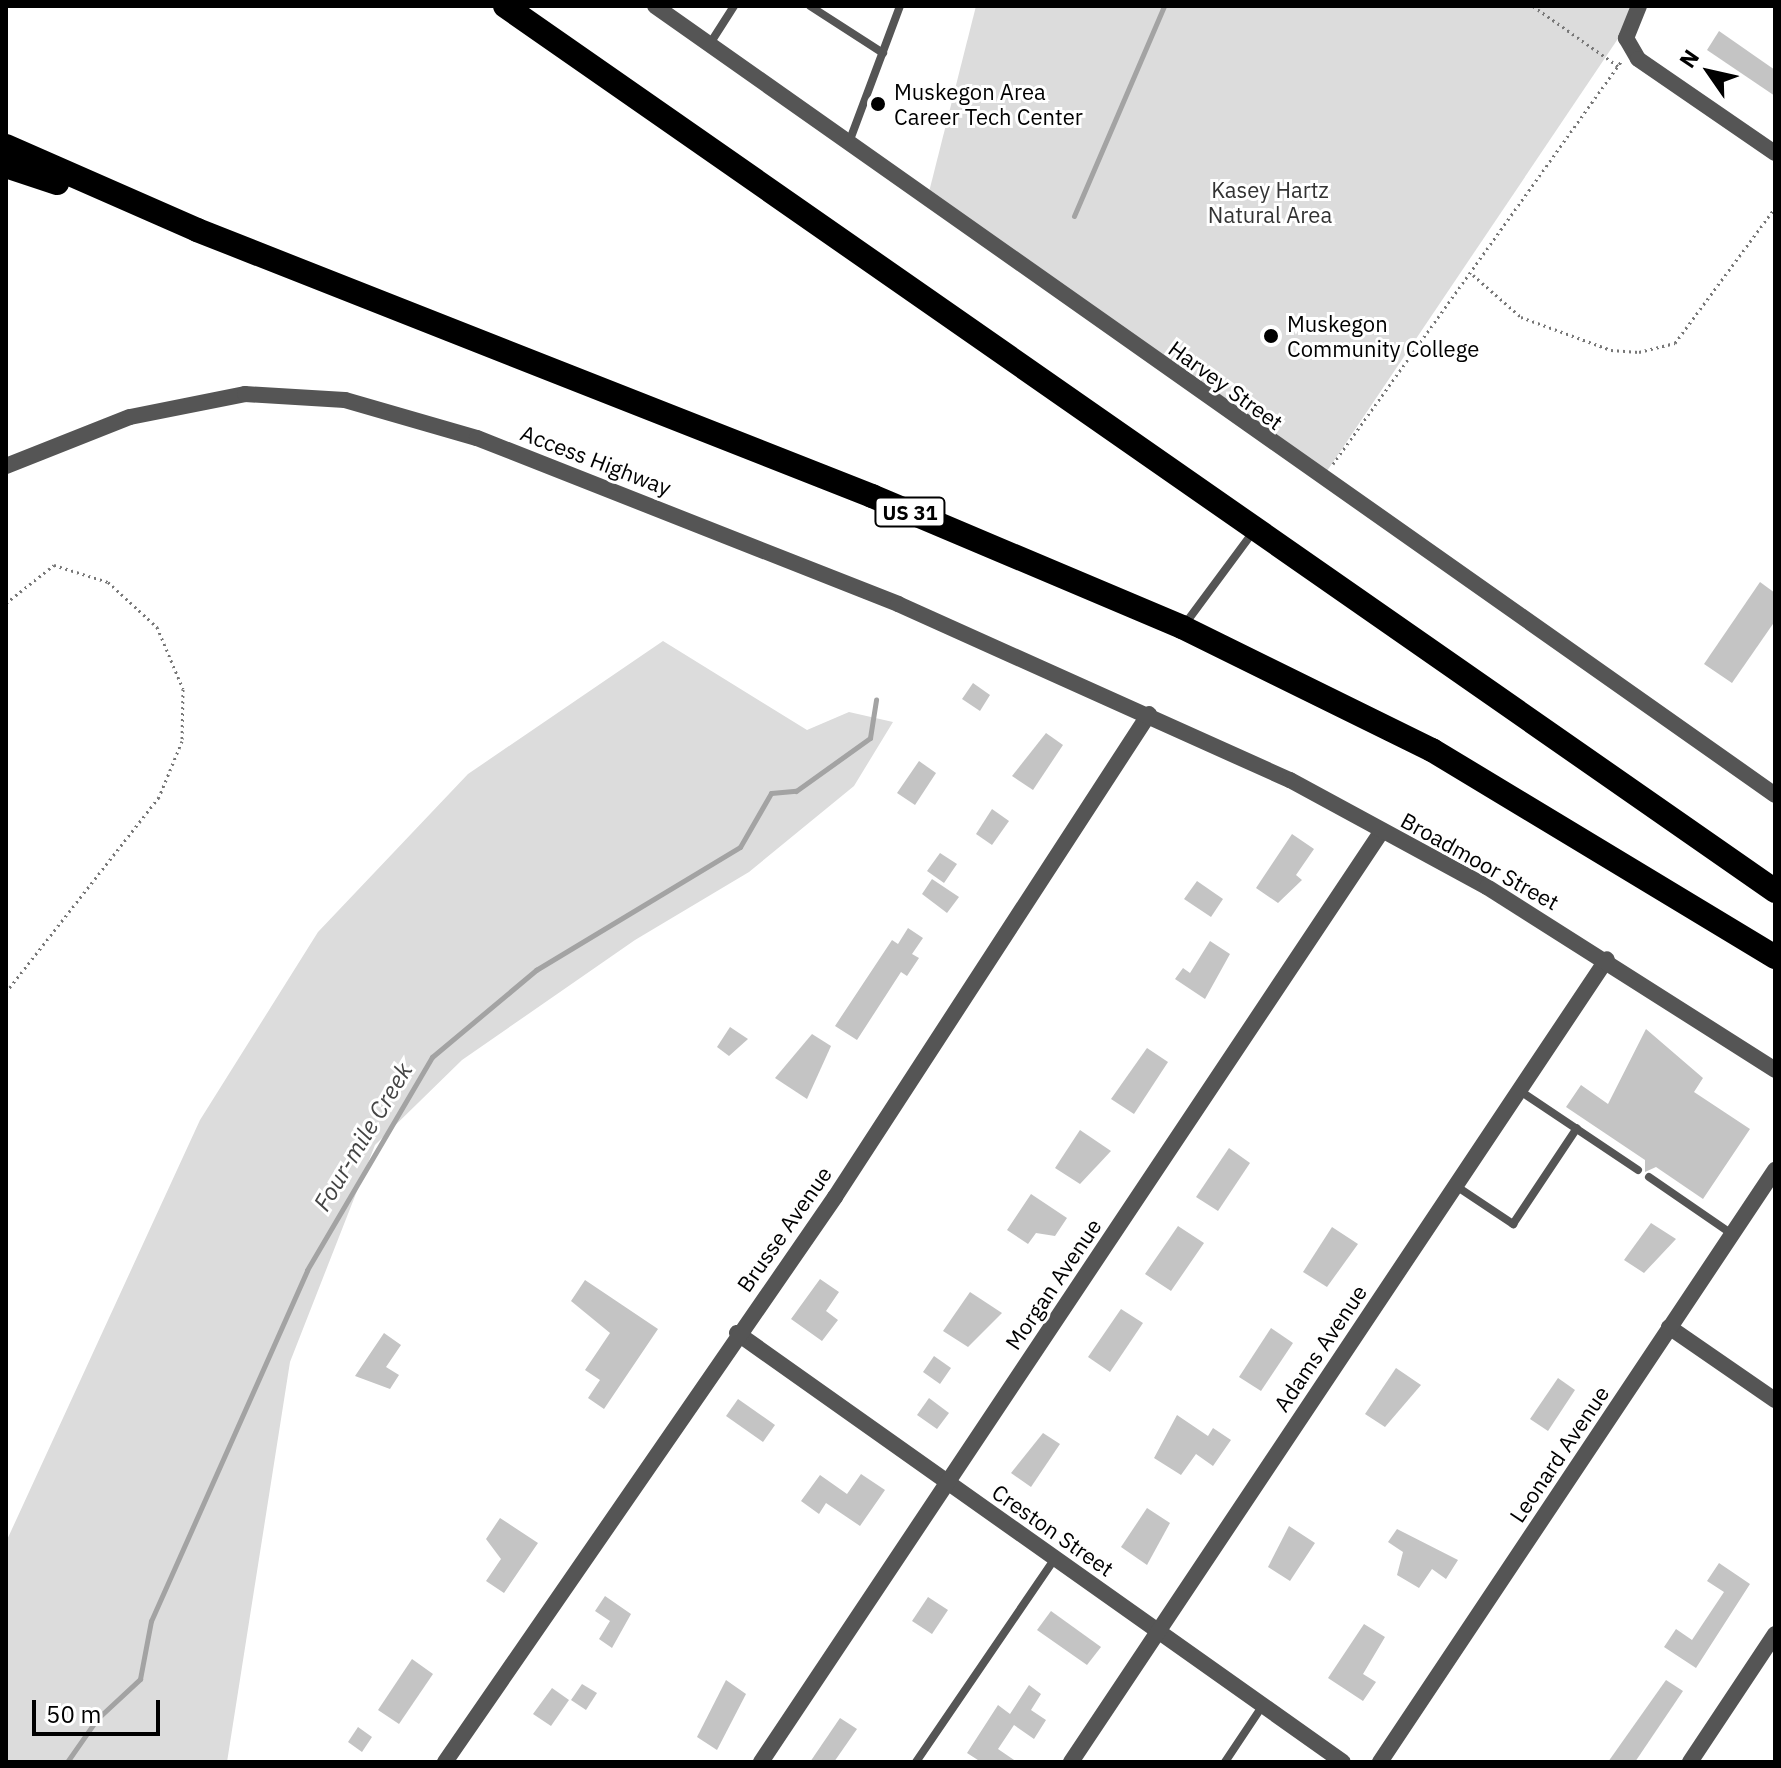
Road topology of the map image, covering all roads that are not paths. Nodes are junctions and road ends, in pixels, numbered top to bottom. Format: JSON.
{"nodes":[{"id":1,"x":505,"y":6,"type":"edge"},
{"id":2,"x":655,"y":6,"type":"edge"},
{"id":3,"x":734,"y":6,"type":"edge"},
{"id":4,"x":810,"y":6,"type":"edge"},
{"id":5,"x":1639,"y":6,"type":"edge"},
{"id":6,"x":899,"y":7,"type":"edge"},
{"id":7,"x":711,"y":42,"type":"junction"},
{"id":8,"x":883,"y":53,"type":"junction"},
{"id":9,"x":851,"y":137,"type":"junction"},
{"id":10,"x":6,"y":146,"type":"edge"},
{"id":11,"x":1775,"y":153,"type":"edge"},
{"id":12,"x":6,"y":166,"type":"edge"},
{"id":13,"x":197,"y":230,"type":"junction"},
{"id":14,"x":6,"y":466,"type":"edge"},
{"id":15,"x":1255,"y":529,"type":"junction"},
{"id":16,"x":1182,"y":627,"type":"junction"},
{"id":17,"x":1149,"y":714,"type":"junction"},
{"id":18,"x":1775,"y":795,"type":"edge"},
{"id":19,"x":1382,"y":831,"type":"junction"},
{"id":20,"x":1775,"y":891,"type":"edge"},
{"id":21,"x":1775,"y":957,"type":"edge"},
{"id":22,"x":1607,"y":959,"type":"junction"},
{"id":23,"x":1775,"y":1070,"type":"edge"},
{"id":24,"x":1519,"y":1090,"type":"junction"},
{"id":25,"x":1577,"y":1128,"type":"junction"},
{"id":26,"x":1638,"y":1170,"type":"dead end"},
{"id":27,"x":1775,"y":1170,"type":"edge"},
{"id":28,"x":1649,"y":1177,"type":"dead end"},
{"id":29,"x":1456,"y":1185,"type":"junction"},
{"id":30,"x":1732,"y":1234,"type":"junction"},
{"id":31,"x":1669,"y":1327,"type":"junction"},
{"id":32,"x":737,"y":1333,"type":"junction"},
{"id":33,"x":1775,"y":1400,"type":"edge"},
{"id":34,"x":947,"y":1483,"type":"junction"},
{"id":35,"x":1055,"y":1558,"type":"junction"},
{"id":36,"x":1158,"y":1631,"type":"junction"},
{"id":37,"x":1775,"y":1634,"type":"edge"},
{"id":38,"x":1263,"y":1705,"type":"junction"},
{"id":39,"x":445,"y":1762,"type":"edge"},
{"id":40,"x":761,"y":1762,"type":"edge"},
{"id":41,"x":916,"y":1762,"type":"edge"},
{"id":42,"x":1071,"y":1762,"type":"edge"},
{"id":43,"x":1225,"y":1762,"type":"edge"},
{"id":44,"x":1343,"y":1762,"type":"edge"},
{"id":45,"x":1380,"y":1762,"type":"edge"},
{"id":46,"x":1690,"y":1762,"type":"edge"}],
"edges":[{"from":1,"to":15,"type":"highway"},
{"from":2,"to":7,"type":"street","name":"Harvey Street"},
{"from":3,"to":7,"type":"lane"},
{"from":4,"to":8,"type":"lane"},
{"from":5,"to":11,"type":"street"},
{"from":6,"to":8,"type":"lane"},
{"from":7,"to":9,"type":"street","name":"Harvey Street"},
{"from":8,"to":9,"type":"lane"},
{"from":9,"to":18,"type":"street","name":"Harvey Street"},
{"from":10,"to":13,"type":"highway","number":"US 31"},
{"from":12,"to":13,"type":"highway"},
{"from":13,"to":16,"type":"highway","number":"US 31"},
{"from":14,"to":17,"type":"street","name":"Access Highway"},
{"from":15,"to":16,"type":"lane"},
{"from":15,"to":20,"type":"highway"},
{"from":16,"to":21,"type":"highway","number":"US 31"},
{"from":17,"to":19,"type":"street","name":"Broadmoor Street"},
{"from":17,"to":32,"type":"street","name":"Brusse Avenue"},
{"from":19,"to":22,"type":"street","name":"Broadmoor Street"},
{"from":19,"to":34,"type":"street","name":"Morgan Avenue"},
{"from":22,"to":23,"type":"street","name":"Broadmoor Street"},
{"from":22,"to":24,"type":"street","name":"Adams Avenue"},
{"from":24,"to":25,"type":"lane"},
{"from":24,"to":29,"type":"street","name":"Adams Avenue"},
{"from":25,"to":26,"type":"lane"},
{"from":25,"to":29,"type":"lane"},
{"from":27,"to":30,"type":"street","name":"Leonard Avenue"},
{"from":28,"to":30,"type":"lane"},
{"from":29,"to":36,"type":"street","name":"Adams Avenue"},
{"from":30,"to":31,"type":"street","name":"Leonard Avenue"},
{"from":31,"to":33,"type":"street"},
{"from":31,"to":45,"type":"street","name":"Leonard Avenue"},
{"from":32,"to":34,"type":"street","name":"Creston Street"},
{"from":32,"to":39,"type":"street","name":"Brusse Avenue"},
{"from":34,"to":35,"type":"street","name":"Creston Street"},
{"from":34,"to":40,"type":"street","name":"Morgan Avenue"},
{"from":35,"to":36,"type":"street","name":"Creston Street"},
{"from":35,"to":41,"type":"lane"},
{"from":36,"to":38,"type":"street","name":"Creston Street"},
{"from":36,"to":42,"type":"street","name":"Adams Avenue"},
{"from":37,"to":46,"type":"street"},
{"from":38,"to":43,"type":"lane"},
{"from":38,"to":44,"type":"street","name":"Creston Street"}]}
